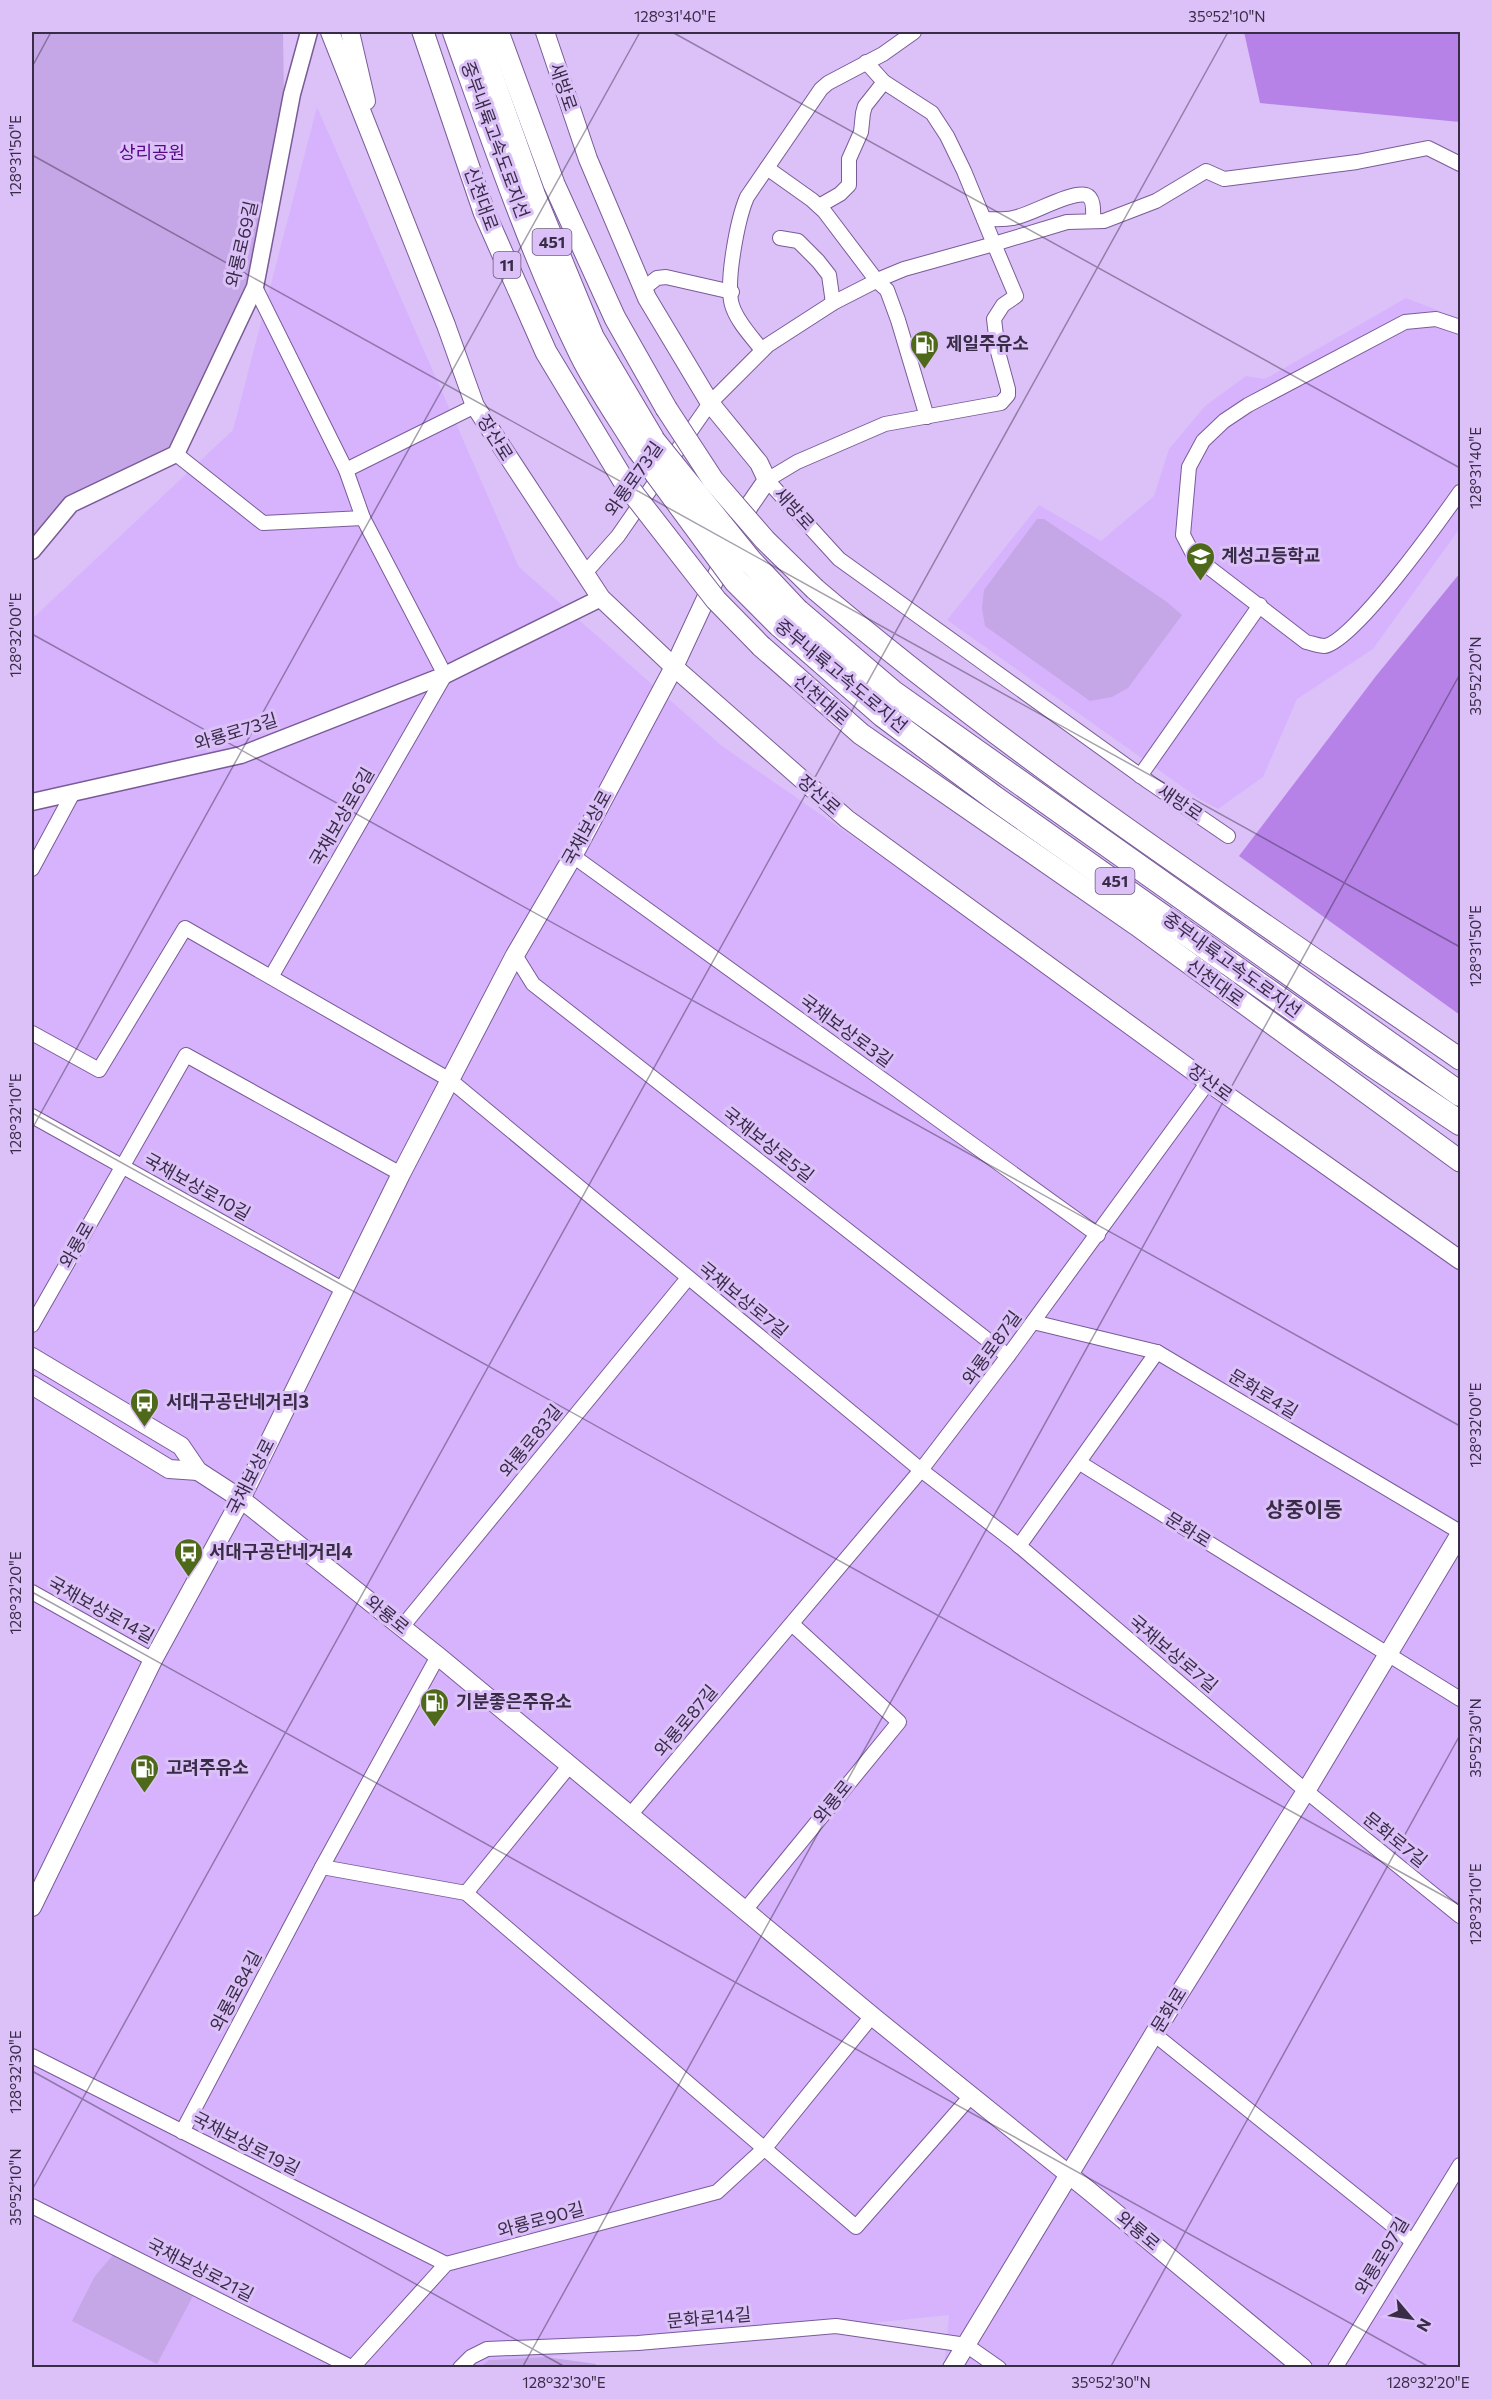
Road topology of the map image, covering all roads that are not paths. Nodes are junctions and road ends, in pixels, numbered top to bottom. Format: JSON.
{"nodes":[{"id":1,"x":309,"y":32,"type":"edge"},
{"id":2,"x":330,"y":32,"type":"edge"},
{"id":3,"x":423,"y":32,"type":"edge"},
{"id":4,"x":455,"y":32,"type":"edge"},
{"id":5,"x":475,"y":32,"type":"edge"},
{"id":6,"x":498,"y":32,"type":"edge"},
{"id":7,"x":545,"y":32,"type":"edge"},
{"id":8,"x":914,"y":32,"type":"edge"},
{"id":9,"x":352,"y":35,"type":"edge"},
{"id":10,"x":866,"y":62,"type":"junction"},
{"id":11,"x":884,"y":82,"type":"junction"},
{"id":12,"x":379,"y":155,"type":"junction"},
{"id":13,"x":1461,"y":164,"type":"edge"},
{"id":14,"x":767,"y":168,"type":"junction"},
{"id":15,"x":819,"y":206,"type":"junction"},
{"id":16,"x":984,"y":219,"type":"junction"},
{"id":17,"x":1093,"y":221,"type":"junction"},
{"id":18,"x":780,"y":238,"type":"dead end"},
{"id":19,"x":994,"y":244,"type":"junction"},
{"id":20,"x":877,"y":281,"type":"junction"},
{"id":21,"x":255,"y":287,"type":"junction"},
{"id":22,"x":643,"y":289,"type":"junction"},
{"id":23,"x":732,"y":291,"type":"junction"},
{"id":24,"x":833,"y":303,"type":"junction"},
{"id":25,"x":1461,"y":327,"type":"edge"},
{"id":26,"x":762,"y":350,"type":"junction"},
{"id":27,"x":710,"y":403,"type":"junction"},
{"id":28,"x":475,"y":406,"type":"junction"},
{"id":29,"x":927,"y":417,"type":"junction"},
{"id":30,"x":646,"y":445,"type":"junction"},
{"id":31,"x":176,"y":454,"type":"junction"},
{"id":32,"x":346,"y":470,"type":"junction"},
{"id":33,"x":767,"y":480,"type":"junction"},
{"id":34,"x":1461,"y":492,"type":"edge"},
{"id":35,"x":363,"y":518,"type":"junction"},
{"id":36,"x":32,"y":550,"type":"edge"},
{"id":37,"x":585,"y":573,"type":"junction"},
{"id":38,"x":601,"y":597,"type":"junction"},
{"id":39,"x":1260,"y":605,"type":"junction"},
{"id":40,"x":789,"y":619,"type":"junction"},
{"id":41,"x":674,"y":667,"type":"junction"},
{"id":42,"x":445,"y":675,"type":"junction"},
{"id":43,"x":1140,"y":776,"type":"junction"},
{"id":44,"x":73,"y":793,"type":"junction"},
{"id":45,"x":32,"y":802,"type":"edge"},
{"id":46,"x":1228,"y":836,"type":"dead end"},
{"id":47,"x":573,"y":856,"type":"junction"},
{"id":48,"x":32,"y":869,"type":"edge"},
{"id":49,"x":515,"y":955,"type":"junction"},
{"id":50,"x":271,"y":977,"type":"junction"},
{"id":51,"x":32,"y":1033,"type":"edge"},
{"id":52,"x":1461,"y":1059,"type":"edge"},
{"id":53,"x":450,"y":1080,"type":"junction"},
{"id":54,"x":1208,"y":1082,"type":"junction"},
{"id":55,"x":1461,"y":1094,"type":"edge"},
{"id":56,"x":32,"y":1116,"type":"edge"},
{"id":57,"x":1461,"y":1123,"type":"edge"},
{"id":58,"x":1461,"y":1161,"type":"edge"},
{"id":59,"x":123,"y":1166,"type":"junction"},
{"id":60,"x":401,"y":1174,"type":"junction"},
{"id":61,"x":1098,"y":1235,"type":"junction"},
{"id":62,"x":1461,"y":1260,"type":"edge"},
{"id":63,"x":688,"y":1278,"type":"junction"},
{"id":64,"x":344,"y":1290,"type":"junction"},
{"id":65,"x":1033,"y":1322,"type":"junction"},
{"id":66,"x":32,"y":1325,"type":"edge"},
{"id":67,"x":1157,"y":1352,"type":"junction"},
{"id":68,"x":1008,"y":1356,"type":"junction"},
{"id":69,"x":32,"y":1357,"type":"edge"},
{"id":70,"x":32,"y":1385,"type":"edge"},
{"id":71,"x":1080,"y":1463,"type":"junction"},
{"id":72,"x":921,"y":1470,"type":"junction"},
{"id":73,"x":198,"y":1471,"type":"junction"},
{"id":74,"x":241,"y":1499,"type":"junction"},
{"id":75,"x":1461,"y":1533,"type":"edge"},
{"id":76,"x":1017,"y":1544,"type":"junction"},
{"id":77,"x":32,"y":1592,"type":"edge"},
{"id":78,"x":792,"y":1624,"type":"junction"},
{"id":79,"x":402,"y":1627,"type":"junction"},
{"id":80,"x":1388,"y":1654,"type":"junction"},
{"id":81,"x":438,"y":1656,"type":"junction"},
{"id":82,"x":153,"y":1660,"type":"junction"},
{"id":83,"x":1461,"y":1698,"type":"edge"},
{"id":84,"x":570,"y":1765,"type":"junction"},
{"id":85,"x":1306,"y":1791,"type":"junction"},
{"id":86,"x":631,"y":1815,"type":"junction"},
{"id":87,"x":322,"y":1867,"type":"junction"},
{"id":88,"x":466,"y":1893,"type":"junction"},
{"id":89,"x":32,"y":1907,"type":"edge"},
{"id":90,"x":746,"y":1909,"type":"junction"},
{"id":91,"x":1461,"y":1916,"type":"edge"},
{"id":92,"x":872,"y":2016,"type":"junction"},
{"id":93,"x":1154,"y":2034,"type":"junction"},
{"id":94,"x":32,"y":2056,"type":"edge"},
{"id":95,"x":971,"y":2096,"type":"junction"},
{"id":96,"x":182,"y":2132,"type":"junction"},
{"id":97,"x":765,"y":2148,"type":"junction"},
{"id":98,"x":1461,"y":2165,"type":"edge"},
{"id":99,"x":1069,"y":2174,"type":"junction"},
{"id":100,"x":32,"y":2206,"type":"edge"},
{"id":101,"x":1412,"y":2241,"type":"junction"},
{"id":102,"x":446,"y":2264,"type":"junction"},
{"id":103,"x":966,"y":2345,"type":"junction"},
{"id":104,"x":352,"y":2367,"type":"edge"},
{"id":105,"x":460,"y":2367,"type":"edge"},
{"id":106,"x":952,"y":2367,"type":"edge"},
{"id":107,"x":999,"y":2367,"type":"edge"},
{"id":108,"x":1303,"y":2367,"type":"edge"},
{"id":109,"x":1335,"y":2367,"type":"edge"}],
"edges":[{"from":1,"to":21,"type":"street","name":"와룡로69길"},
{"from":2,"to":12,"type":"main road","name":"장산로"},
{"from":3,"to":58,"type":"highway","name":"신천대로","number":"11","bridge":true},
{"from":4,"to":30,"type":"highway","name":"중부내륙고속도로지선","number":"451"},
{"from":5,"to":30,"type":"highway","name":"중부내륙고속도로지선","number":"451"},
{"from":6,"to":52,"type":"highway","bridge":true},
{"from":7,"to":22,"type":"main road","name":"새방로"},
{"from":8,"to":10,"type":"street"},
{"from":9,"to":12,"type":"main road","name":"장산로"},
{"from":10,"to":11,"type":"street"},
{"from":10,"to":14,"type":"street"},
{"from":11,"to":15,"type":"street"},
{"from":11,"to":16,"type":"street"},
{"from":12,"to":28,"type":"main road","name":"장산로"},
{"from":13,"to":17,"type":"street","name":"와룡로73길"},
{"from":14,"to":15,"type":"street"},
{"from":14,"to":23,"type":"street"},
{"from":15,"to":20,"type":"street"},
{"from":16,"to":17,"type":"street"},
{"from":16,"to":19,"type":"street"},
{"from":17,"to":19,"type":"street","name":"와룡로73길"},
{"from":18,"to":24,"type":"street"},
{"from":19,"to":20,"type":"street","name":"와룡로73길"},
{"from":19,"to":29,"type":"street"},
{"from":20,"to":24,"type":"street","name":"와룡로73길"},
{"from":20,"to":29,"type":"street"},
{"from":21,"to":31,"type":"street","name":"와룡로69길"},
{"from":21,"to":32,"type":"street"},
{"from":22,"to":23,"type":"street"},
{"from":22,"to":27,"type":"main road","name":"새방로"},
{"from":23,"to":26,"type":"street"},
{"from":24,"to":26,"type":"street","name":"와룡로73길"},
{"from":25,"to":39,"type":"street"},
{"from":26,"to":27,"type":"street","name":"와룡로73길"},
{"from":27,"to":33,"type":"main road","name":"새방로"},
{"from":27,"to":37,"type":"street","name":"와룡로73길"},
{"from":28,"to":32,"type":"street"},
{"from":28,"to":37,"type":"main road","name":"장산로"},
{"from":29,"to":33,"type":"street"},
{"from":30,"to":40,"type":"highway","name":"중부내륙고속도로지선","number":"451","bridge":true},
{"from":31,"to":35,"type":"street"},
{"from":31,"to":36,"type":"street"},
{"from":32,"to":35,"type":"street"},
{"from":33,"to":41,"type":"main road","name":"국채보상로"},
{"from":33,"to":43,"type":"street","name":"새방로"},
{"from":34,"to":39,"type":"street"},
{"from":35,"to":42,"type":"street"},
{"from":37,"to":38,"type":"main road","name":"장산로"},
{"from":38,"to":41,"type":"main road","name":"장산로"},
{"from":38,"to":42,"type":"street","name":"와룡로73길"},
{"from":39,"to":43,"type":"street"},
{"from":40,"to":55,"type":"highway","name":"중부내륙고속도로지선","number":"451"},
{"from":40,"to":57,"type":"highway","name":"중부내륙고속도로지선","number":"451"},
{"from":41,"to":47,"type":"main road","name":"국채보상로"},
{"from":41,"to":54,"type":"main road","name":"장산로"},
{"from":42,"to":44,"type":"street","name":"와룡로73길"},
{"from":42,"to":50,"type":"street","name":"국채보상로6길"},
{"from":43,"to":46,"type":"street","name":"새방로"},
{"from":44,"to":45,"type":"street","name":"와룡로73길"},
{"from":44,"to":48,"type":"street"},
{"from":47,"to":49,"type":"main road","name":"국채보상로"},
{"from":47,"to":61,"type":"street","name":"국채보상로3길"},
{"from":49,"to":53,"type":"main road","name":"국채보상로"},
{"from":49,"to":68,"type":"street","name":"국채보상로5길"},
{"from":50,"to":51,"type":"street"},
{"from":50,"to":53,"type":"street"},
{"from":53,"to":60,"type":"main road","name":"국채보상로"},
{"from":53,"to":63,"type":"street","name":"국채보상로7길"},
{"from":54,"to":61,"type":"street","name":"와룡로87길"},
{"from":54,"to":62,"type":"main road","name":"장산로"},
{"from":56,"to":59,"type":"street","name":"국채보상로10길"},
{"from":59,"to":60,"type":"street"},
{"from":59,"to":64,"type":"street","name":"국채보상로10길"},
{"from":59,"to":66,"type":"street","name":"와룡로"},
{"from":60,"to":64,"type":"main road","name":"국채보상로"},
{"from":61,"to":65,"type":"street","name":"와룡로87길"},
{"from":63,"to":72,"type":"street","name":"국채보상로7길"},
{"from":63,"to":79,"type":"street","name":"와룡로83길"},
{"from":64,"to":74,"type":"main road","name":"국채보상로"},
{"from":65,"to":67,"type":"street","name":"문화로4길"},
{"from":65,"to":68,"type":"street","name":"와룡로87길"},
{"from":67,"to":71,"type":"street"},
{"from":67,"to":75,"type":"street","name":"문화로4길"},
{"from":68,"to":72,"type":"street","name":"와룡로87길"},
{"from":69,"to":73,"type":"main road","name":"와룡로"},
{"from":70,"to":73,"type":"main road","name":"와룡로"},
{"from":71,"to":76,"type":"street"},
{"from":71,"to":80,"type":"street","name":"문화로"},
{"from":72,"to":76,"type":"street","name":"국채보상로7길"},
{"from":72,"to":78,"type":"street","name":"와룡로87길"},
{"from":73,"to":74,"type":"main road","name":"와룡로"},
{"from":74,"to":79,"type":"main road","name":"와룡로"},
{"from":74,"to":82,"type":"main road","name":"국채보상로"},
{"from":75,"to":80,"type":"main road","name":"문화로"},
{"from":76,"to":85,"type":"street","name":"국채보상로7길"},
{"from":77,"to":82,"type":"street","name":"국채보상로14길"},
{"from":78,"to":86,"type":"street","name":"와룡로87길"},
{"from":78,"to":90,"type":"street","name":"와룡로"},
{"from":79,"to":81,"type":"main road","name":"와룡로"},
{"from":80,"to":83,"type":"street"},
{"from":80,"to":85,"type":"main road","name":"문화로"},
{"from":81,"to":84,"type":"main road","name":"와룡로"},
{"from":81,"to":87,"type":"street","name":"와룡로84길"},
{"from":82,"to":89,"type":"main road","name":"국채보상로"},
{"from":84,"to":86,"type":"main road","name":"와룡로"},
{"from":84,"to":88,"type":"street"},
{"from":85,"to":91,"type":"street","name":"문화로7길"},
{"from":85,"to":93,"type":"main road","name":"문화로"},
{"from":86,"to":90,"type":"main road","name":"와룡로"},
{"from":87,"to":88,"type":"street"},
{"from":87,"to":96,"type":"street","name":"와룡로84길"},
{"from":88,"to":97,"type":"street"},
{"from":90,"to":92,"type":"main road","name":"와룡로"},
{"from":92,"to":95,"type":"main road","name":"와룡로"},
{"from":92,"to":97,"type":"street","name":"와룡로90길"},
{"from":93,"to":99,"type":"main road","name":"문화로"},
{"from":93,"to":101,"type":"street"},
{"from":94,"to":96,"type":"street","name":"국채보상로19길"},
{"from":95,"to":97,"type":"street"},
{"from":95,"to":99,"type":"main road","name":"와룡로"},
{"from":96,"to":102,"type":"street","name":"국채보상로19길"},
{"from":97,"to":102,"type":"street","name":"와룡로90길"},
{"from":98,"to":101,"type":"street","name":"와룡로97길"},
{"from":99,"to":103,"type":"main road","name":"문화로"},
{"from":99,"to":108,"type":"main road","name":"와룡로"},
{"from":100,"to":104,"type":"street","name":"국채보상로21길"},
{"from":101,"to":109,"type":"street","name":"와룡로97길"},
{"from":102,"to":104,"type":"street"},
{"from":103,"to":105,"type":"street","name":"문화로14길"},
{"from":103,"to":106,"type":"main road","name":"문화로"},
{"from":103,"to":107,"type":"street"}]}
